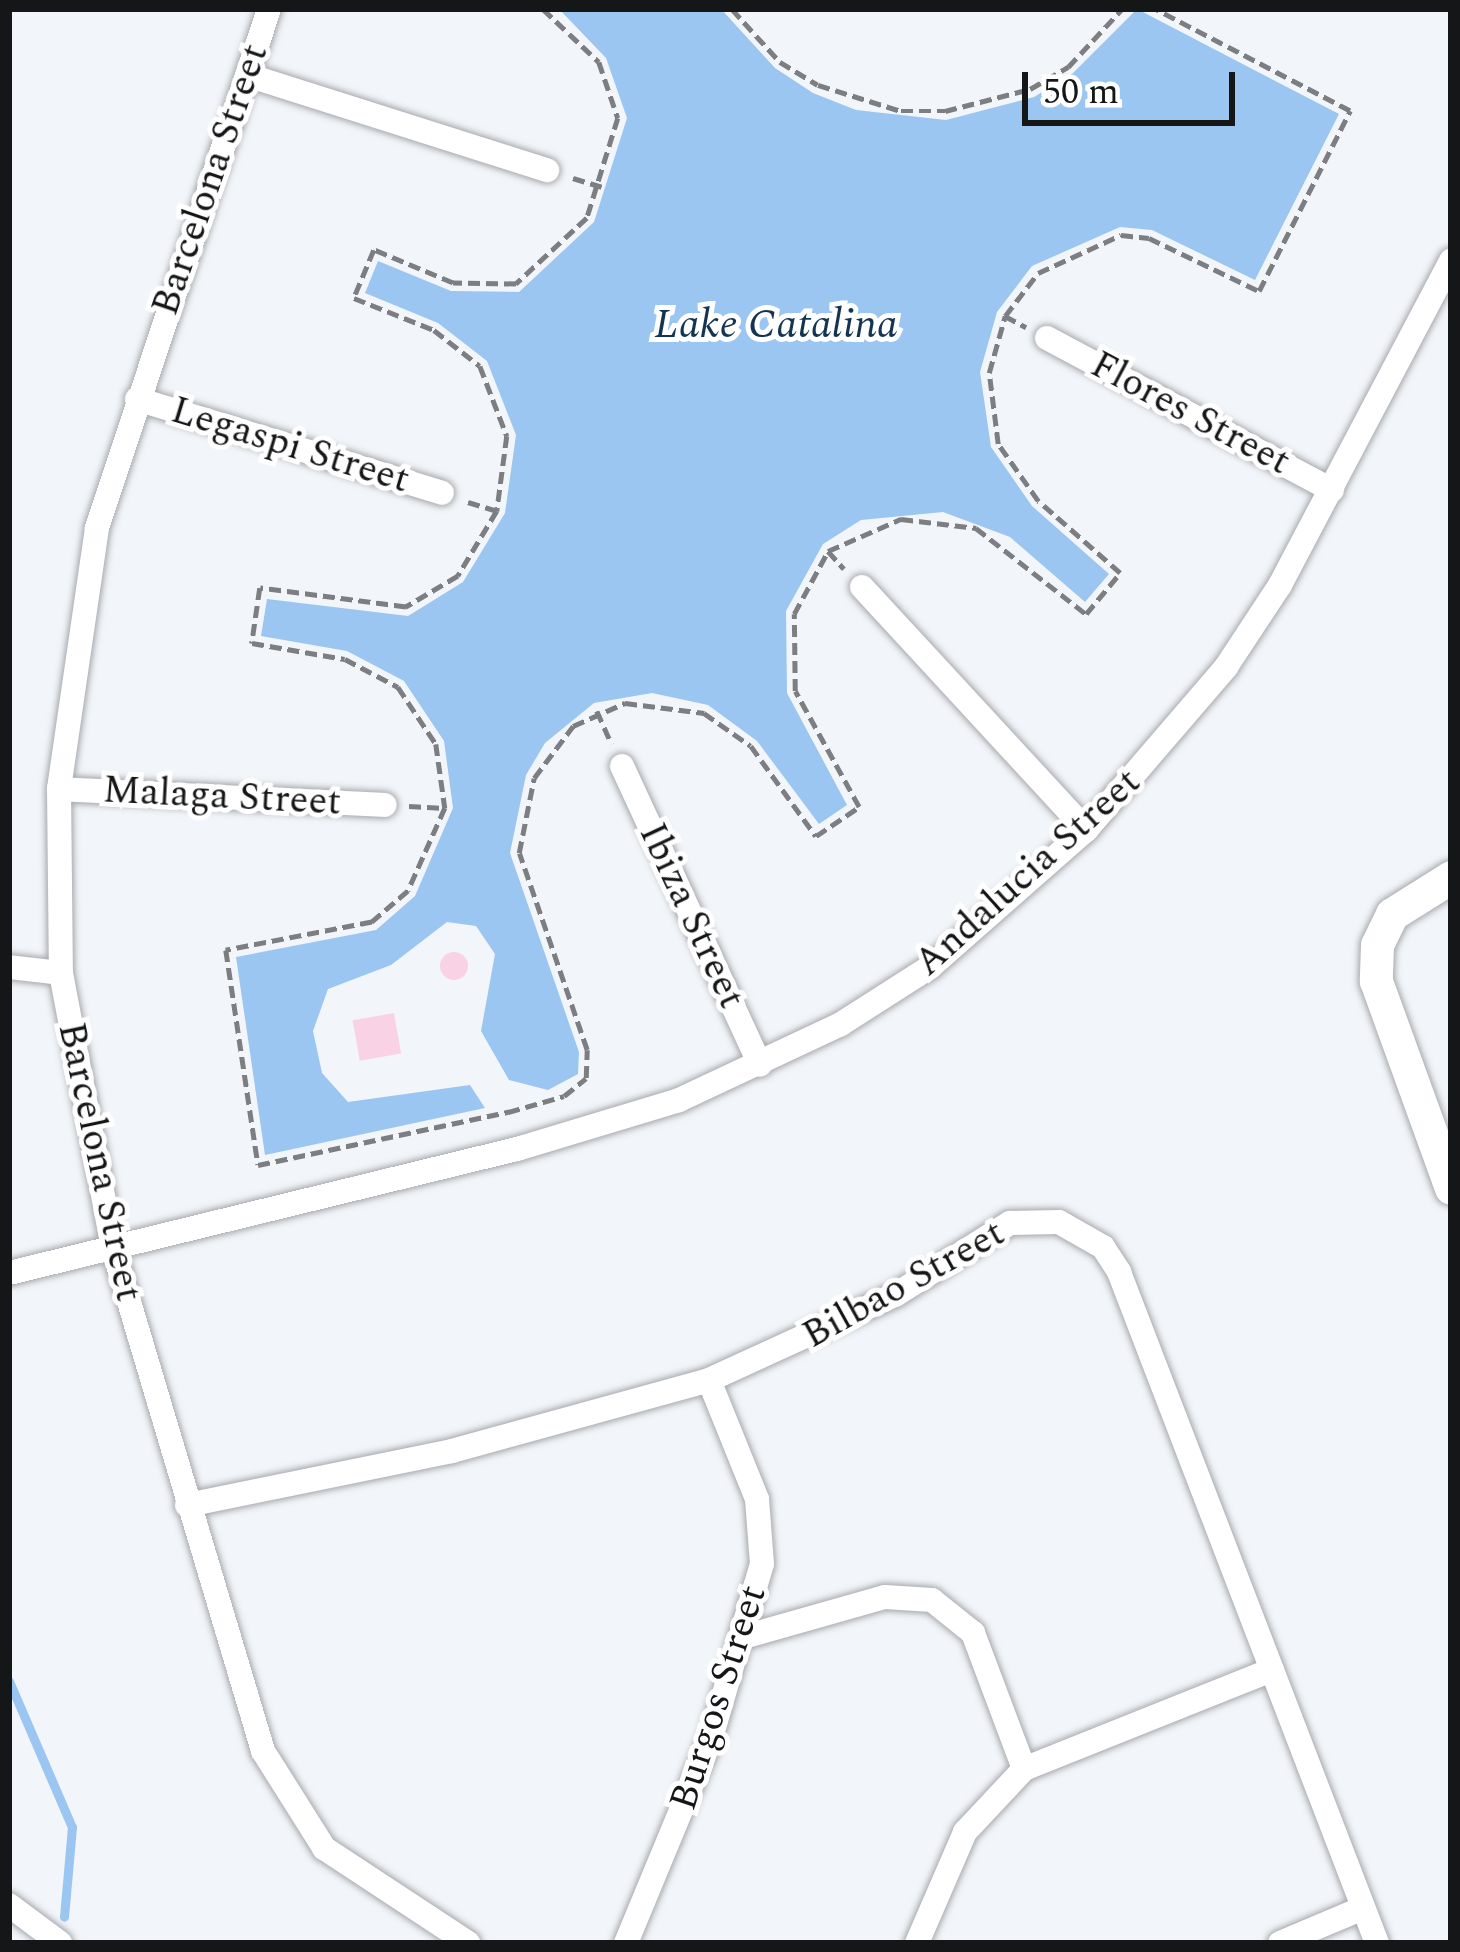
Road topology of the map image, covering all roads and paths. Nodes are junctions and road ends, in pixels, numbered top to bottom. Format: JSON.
{"nodes":[{"id":1,"x":269,"y":9,"type":"edge"},
{"id":2,"x":543,"y":9,"type":"edge"},
{"id":3,"x":732,"y":9,"type":"edge"},
{"id":4,"x":1123,"y":9,"type":"edge"},
{"id":5,"x":1155,"y":9,"type":"edge"},
{"id":6,"x":247,"y":75,"type":"junction"},
{"id":7,"x":547,"y":170,"type":"joint"},
{"id":8,"x":602,"y":187,"type":"junction"},
{"id":9,"x":1451,"y":260,"type":"edge"},
{"id":10,"x":1047,"y":338,"type":"dead end"},
{"id":11,"x":137,"y":399,"type":"junction"},
{"id":12,"x":1333,"y":490,"type":"junction"},
{"id":13,"x":442,"y":494,"type":"joint"},
{"id":14,"x":497,"y":511,"type":"junction"},
{"id":15,"x":862,"y":587,"type":"dead end"},
{"id":16,"x":597,"y":711,"type":"junction"},
{"id":17,"x":622,"y":766,"type":"joint"},
{"id":18,"x":59,"y":789,"type":"junction"},
{"id":19,"x":385,"y":805,"type":"joint"},
{"id":20,"x":445,"y":808,"type":"junction"},
{"id":21,"x":1086,"y":830,"type":"junction"},
{"id":22,"x":1451,"y":877,"type":"edge"},
{"id":23,"x":9,"y":967,"type":"edge"},
{"id":24,"x":61,"y":974,"type":"junction"},
{"id":25,"x":760,"y":1065,"type":"junction"},
{"id":26,"x":1451,"y":1188,"type":"edge"},
{"id":27,"x":113,"y":1248,"type":"junction"},
{"id":28,"x":9,"y":1273,"type":"edge"},
{"id":29,"x":709,"y":1380,"type":"junction"},
{"id":30,"x":188,"y":1505,"type":"junction"},
{"id":31,"x":747,"y":1636,"type":"junction"},
{"id":32,"x":1272,"y":1670,"type":"junction"},
{"id":33,"x":1024,"y":1768,"type":"junction"},
{"id":34,"x":9,"y":1905,"type":"edge"},
{"id":35,"x":1363,"y":1908,"type":"junction"},
{"id":36,"x":419,"y":1932,"type":"edge"},
{"id":37,"x":60,"y":1943,"type":"edge"},
{"id":38,"x":468,"y":1943,"type":"edge"},
{"id":39,"x":626,"y":1943,"type":"edge"},
{"id":40,"x":917,"y":1943,"type":"edge"},
{"id":41,"x":1280,"y":1943,"type":"edge"},
{"id":42,"x":1377,"y":1943,"type":"edge"}],
"edges":[{"from":1,"to":6,"type":"street","name":"Barcelona Street"},
{"from":2,"to":8,"type":"path"},
{"from":3,"to":4,"type":"path"},
{"from":5,"to":16,"type":"path"},
{"from":6,"to":7,"type":"street"},
{"from":6,"to":11,"type":"street","name":"Barcelona Street"},
{"from":7,"to":8,"type":"path"},
{"from":8,"to":14,"type":"path"},
{"from":9,"to":12,"type":"street","name":"Andalucia Street"},
{"from":10,"to":12,"type":"street","name":"Flores Street"},
{"from":11,"to":13,"type":"street","name":"Legaspi Street"},
{"from":11,"to":18,"type":"street","name":"Barcelona Street"},
{"from":12,"to":21,"type":"street","name":"Andalucia Street"},
{"from":13,"to":14,"type":"path"},
{"from":14,"to":20,"type":"path"},
{"from":15,"to":21,"type":"street"},
{"from":16,"to":17,"type":"path"},
{"from":16,"to":20,"type":"path"},
{"from":17,"to":25,"type":"street","name":"Ibiza Street"},
{"from":18,"to":19,"type":"street","name":"Malaga Street"},
{"from":18,"to":24,"type":"street","name":"Barcelona Street"},
{"from":19,"to":20,"type":"path"},
{"from":21,"to":25,"type":"street","name":"Andalucia Street"},
{"from":22,"to":26,"type":"street"},
{"from":23,"to":24,"type":"street"},
{"from":24,"to":27,"type":"street","name":"Barcelona Street"},
{"from":25,"to":27,"type":"street","name":"Andalucia Street"},
{"from":27,"to":28,"type":"street","name":"Andalucia Street"},
{"from":27,"to":30,"type":"street","name":"Barcelona Street"},
{"from":29,"to":30,"type":"street","name":"Bilbao Street"},
{"from":29,"to":31,"type":"street","name":"Burgos Street"},
{"from":29,"to":32,"type":"street","name":"Bilbao Street"},
{"from":30,"to":36,"type":"street","name":"Barcelona Street"},
{"from":31,"to":33,"type":"street"},
{"from":31,"to":39,"type":"street","name":"Burgos Street"},
{"from":32,"to":33,"type":"street"},
{"from":32,"to":35,"type":"street","name":"Bilbao Street"},
{"from":33,"to":40,"type":"street"},
{"from":34,"to":37,"type":"street"},
{"from":35,"to":41,"type":"street"},
{"from":35,"to":42,"type":"street","name":"Bilbao Street"},
{"from":36,"to":38,"type":"street","name":"Barcelona Street"}]}
